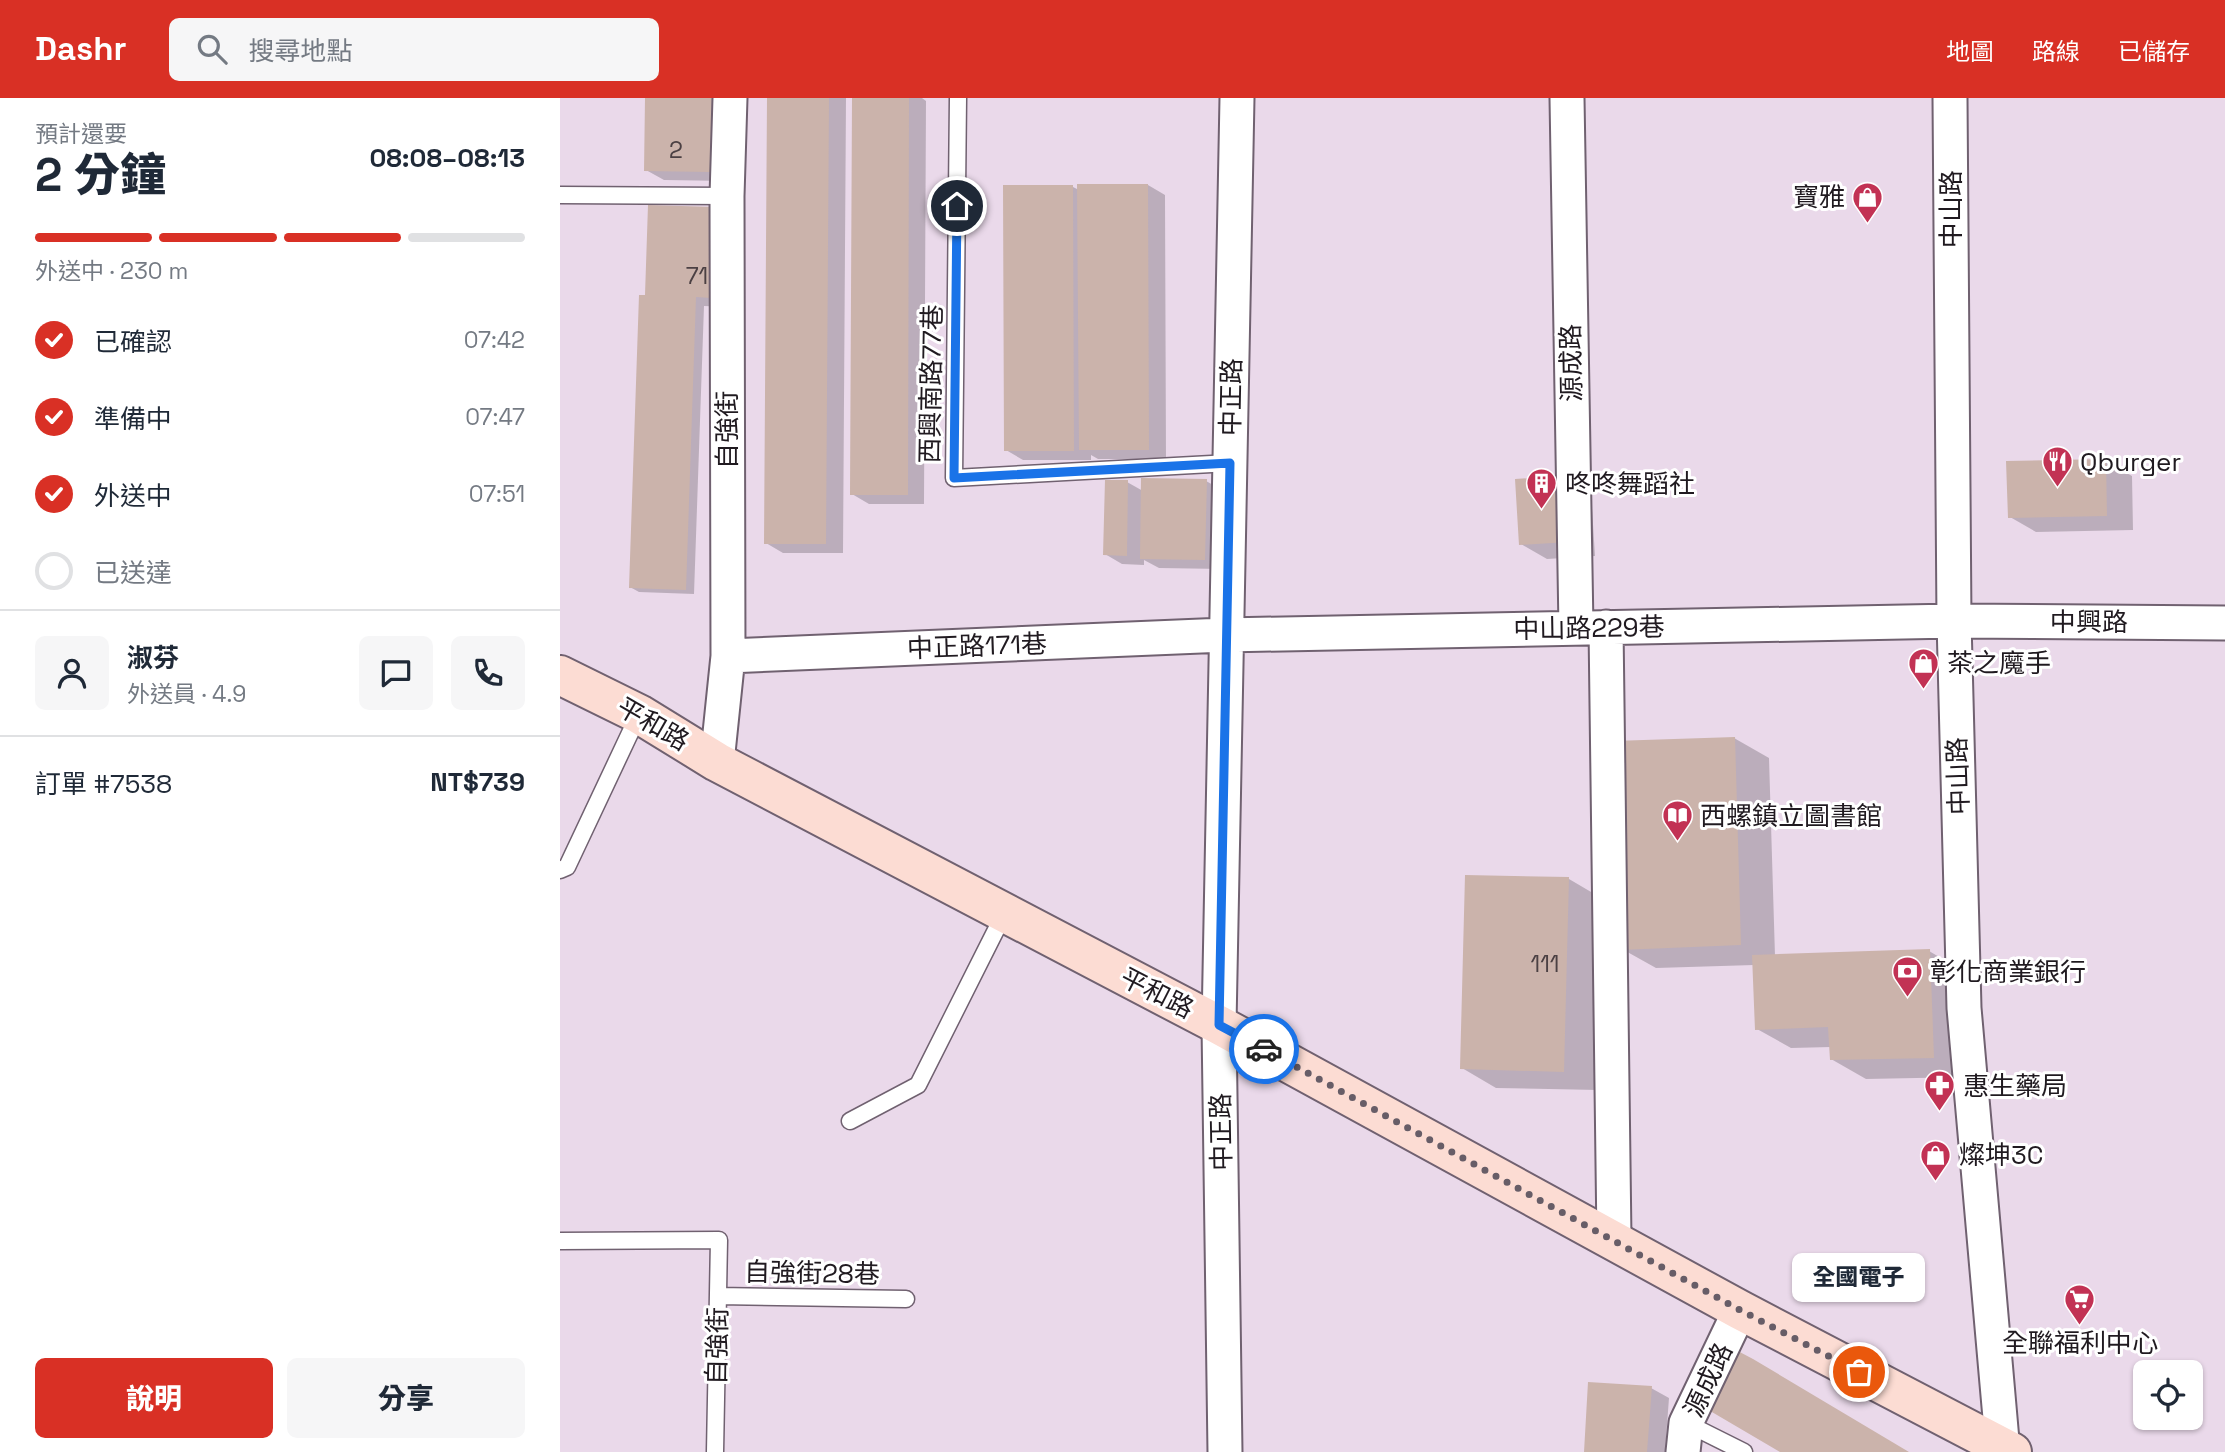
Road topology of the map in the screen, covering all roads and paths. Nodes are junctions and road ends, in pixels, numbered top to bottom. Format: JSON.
{"nodes":[{"id":1,"x":730,"y":98,"type":"edge"},
{"id":2,"x":958,"y":98,"type":"edge"},
{"id":3,"x":1237,"y":98,"type":"edge"},
{"id":4,"x":1567,"y":98,"type":"edge"},
{"id":5,"x":1950,"y":98,"type":"edge"},
{"id":6,"x":560,"y":195,"type":"edge"},
{"id":7,"x":727,"y":196,"type":"junction"},
{"id":8,"x":1230,"y":463,"type":"junction"},
{"id":9,"x":1954,"y":621,"type":"junction"},
{"id":10,"x":2225,"y":623,"type":"edge"},
{"id":11,"x":1591,"y":628,"type":"junction"},
{"id":12,"x":1225,"y":635,"type":"junction"},
{"id":13,"x":728,"y":656,"type":"junction"},
{"id":14,"x":560,"y":675,"type":"edge"},
{"id":15,"x":639,"y":714,"type":"junction"},
{"id":16,"x":717,"y":762,"type":"junction"},
{"id":17,"x":560,"y":870,"type":"edge"},
{"id":18,"x":1004,"y":914,"type":"junction"},
{"id":19,"x":1219,"y":1025,"type":"junction"},
{"id":20,"x":850,"y":1121,"type":"dead end"},
{"id":21,"x":1614,"y":1239,"type":"junction"},
{"id":22,"x":560,"y":1241,"type":"edge"},
{"id":23,"x":718,"y":1296,"type":"junction"},
{"id":24,"x":906,"y":1299,"type":"dead end"},
{"id":25,"x":1740,"y":1310,"type":"junction"},
{"id":26,"x":1685,"y":1438,"type":"edge"},
{"id":27,"x":2006,"y":1450,"type":"edge"},
{"id":28,"x":715,"y":1452,"type":"edge"},
{"id":29,"x":1225,"y":1452,"type":"edge"},
{"id":30,"x":1744,"y":1452,"type":"edge"}],
"edges":[{"from":1,"to":7,"type":"street","name":"自強街"},
{"from":2,"to":8,"type":"lane","name":"西興南路77巷"},
{"from":3,"to":8,"type":"street","name":"中正路"},
{"from":4,"to":11,"type":"street","name":"源成路"},
{"from":5,"to":9,"type":"street","name":"中山路"},
{"from":6,"to":7,"type":"lane"},
{"from":7,"to":13,"type":"street","name":"自強街"},
{"from":8,"to":12,"type":"street","name":"中正路"},
{"from":9,"to":10,"type":"street","name":"中興路"},
{"from":9,"to":11,"type":"street","name":"中山路229巷"},
{"from":9,"to":27,"type":"street","name":"中山路"},
{"from":11,"to":12,"type":"street","name":"中山路229巷"},
{"from":11,"to":21,"type":"street","name":"源成路"},
{"from":12,"to":13,"type":"street","name":"中正路171巷"},
{"from":12,"to":19,"type":"street","name":"中正路"},
{"from":13,"to":16,"type":"street","name":"自強街"},
{"from":14,"to":15,"type":"main road","name":"平和路"},
{"from":15,"to":16,"type":"main road","name":"平和路"},
{"from":15,"to":17,"type":"lane"},
{"from":16,"to":18,"type":"main road","name":"平和路"},
{"from":18,"to":19,"type":"main road","name":"平和路"},
{"from":18,"to":20,"type":"lane"},
{"from":19,"to":21,"type":"main road","name":"平和路"},
{"from":19,"to":29,"type":"street","name":"中正路"},
{"from":21,"to":25,"type":"main road","name":"平和路"},
{"from":22,"to":23,"type":"lane","name":"自強街"},
{"from":23,"to":24,"type":"lane","name":"自強街28巷"},
{"from":23,"to":28,"type":"lane","name":"自強街"},
{"from":25,"to":26,"type":"street","name":"源成路"},
{"from":25,"to":27,"type":"main road","name":"平和路"},
{"from":26,"to":30,"type":"lane"}]}
